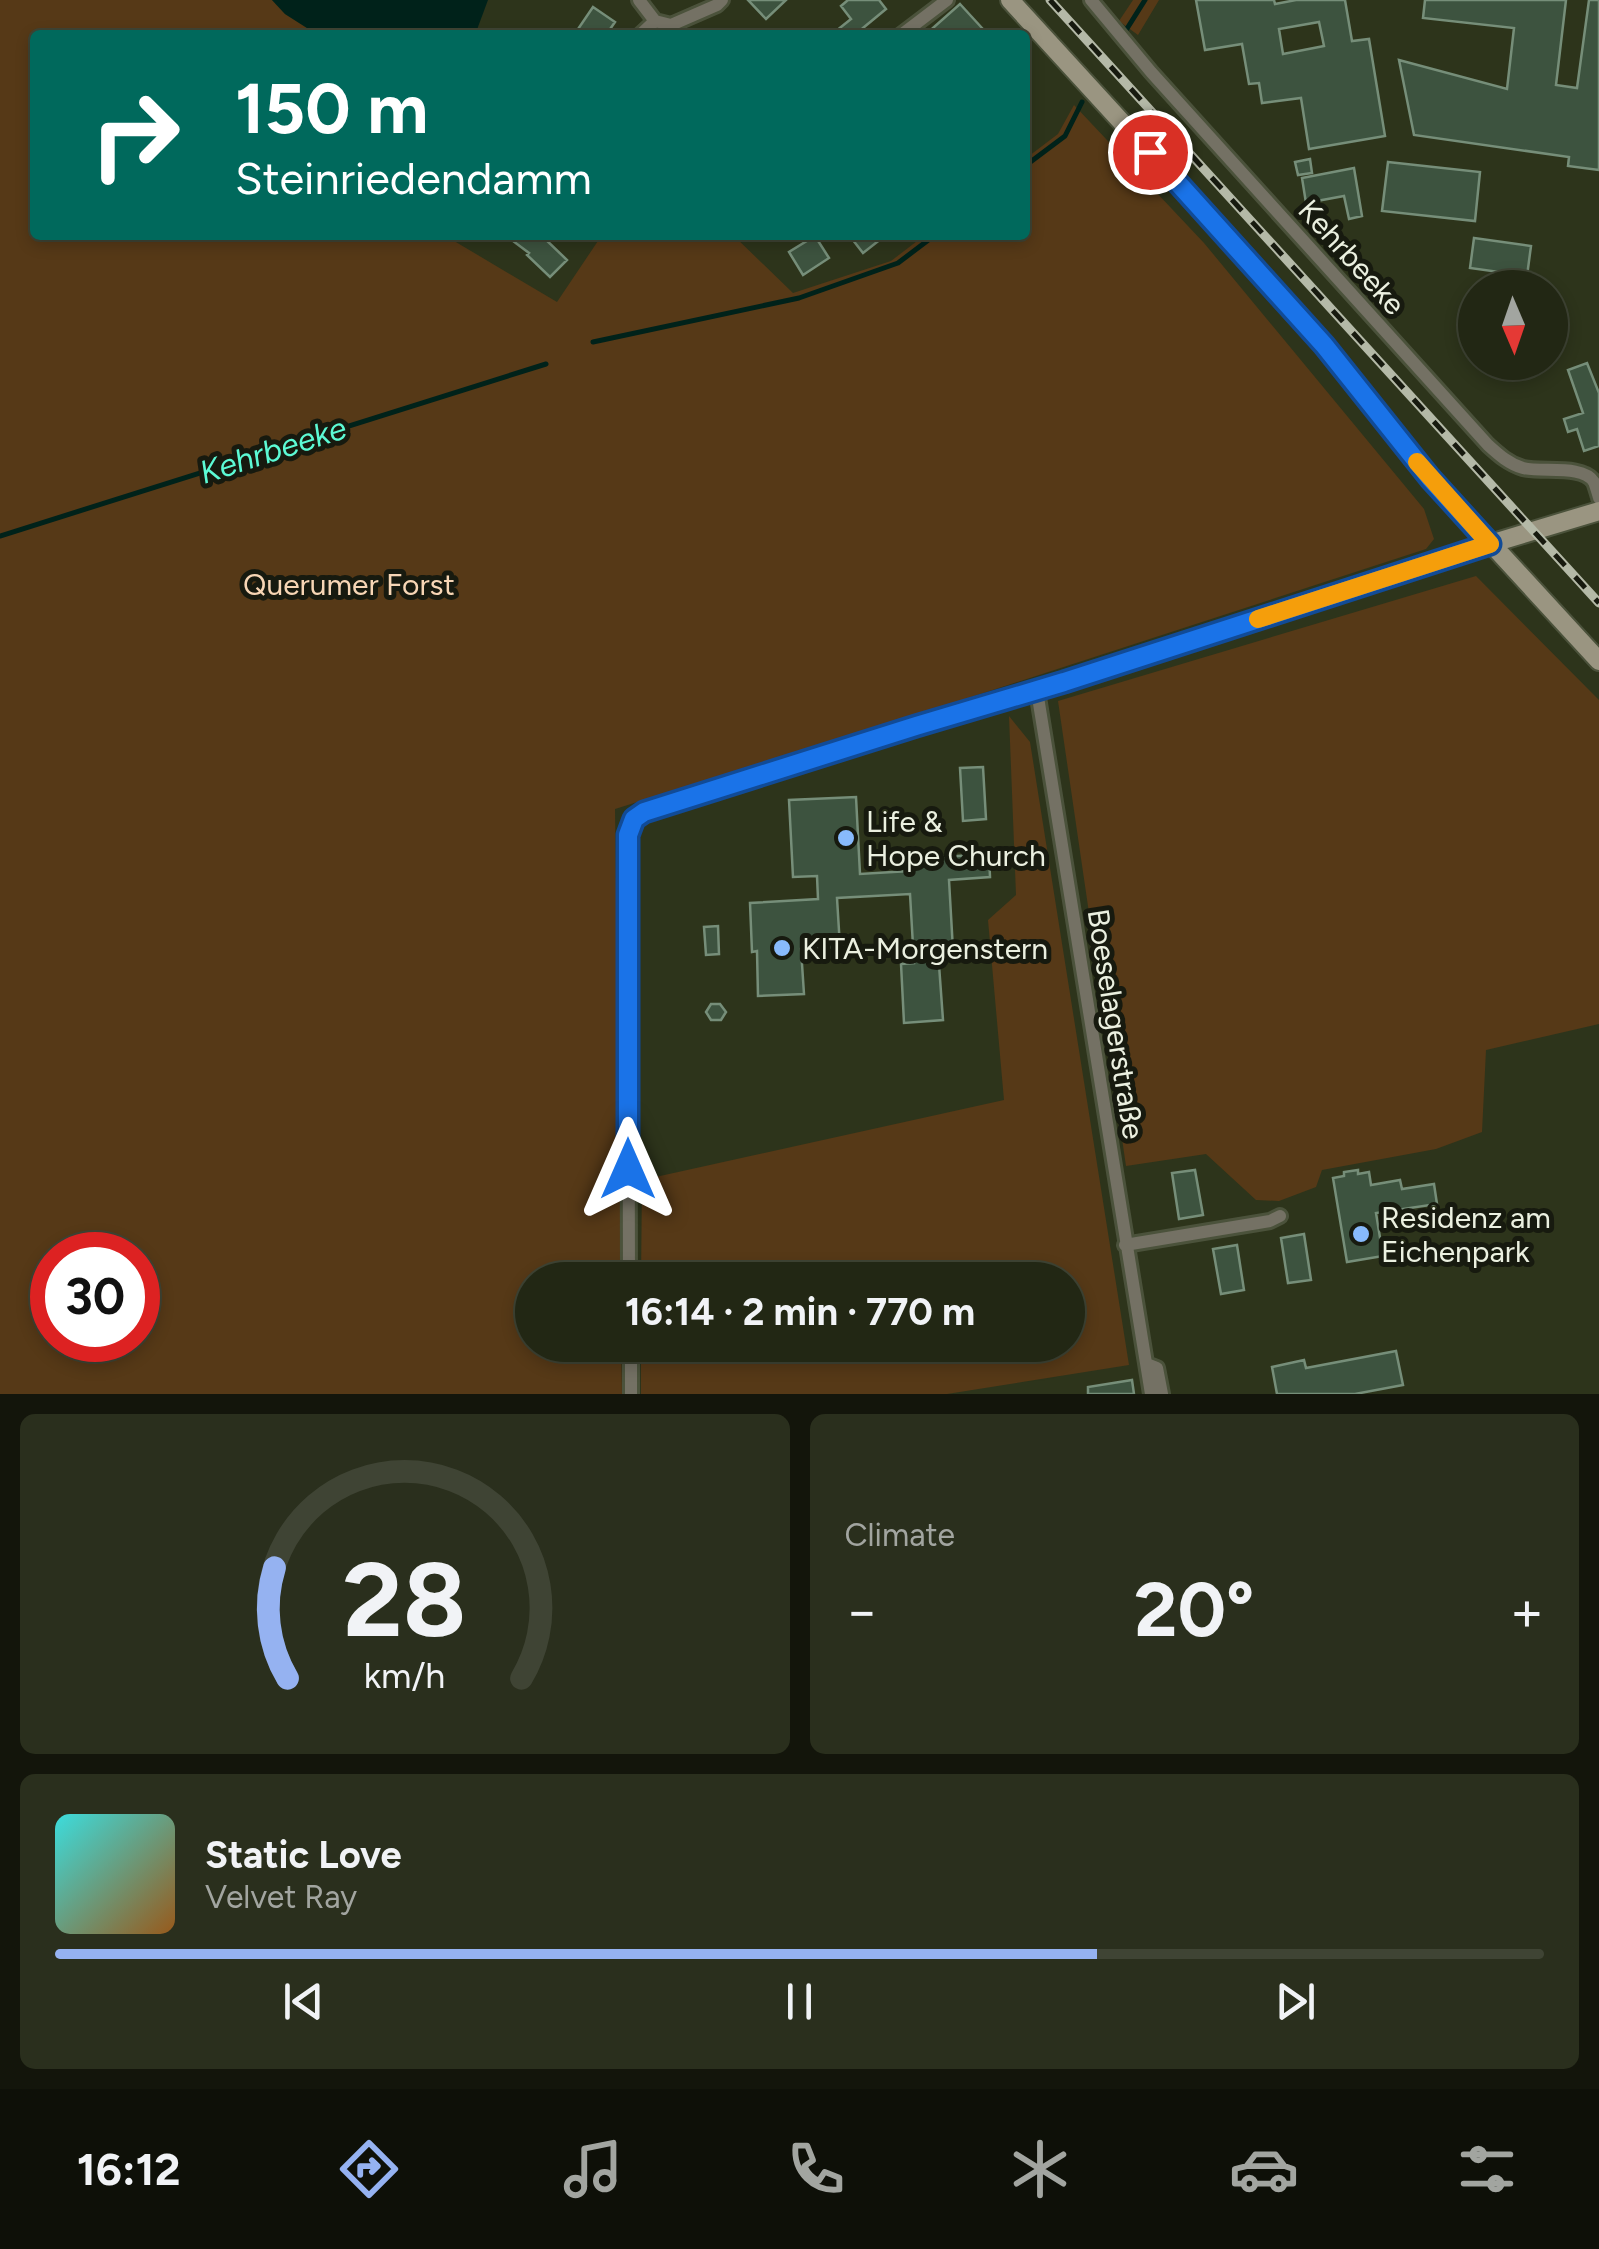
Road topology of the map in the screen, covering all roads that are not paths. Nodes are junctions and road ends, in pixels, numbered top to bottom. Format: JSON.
{"nodes":[{"id":1,"x":639,"y":0,"type":"edge"},
{"id":2,"x":722,"y":0,"type":"edge"},
{"id":3,"x":947,"y":0,"type":"edge"},
{"id":4,"x":1010,"y":0,"type":"edge"},
{"id":5,"x":1091,"y":0,"type":"edge"},
{"id":6,"x":654,"y":21,"type":"junction"},
{"id":7,"x":645,"y":30,"type":"edge"},
{"id":8,"x":908,"y":30,"type":"edge"},
{"id":9,"x":1599,"y":498,"type":"edge"},
{"id":10,"x":1599,"y":511,"type":"edge"},
{"id":11,"x":1490,"y":544,"type":"junction"},
{"id":12,"x":1599,"y":661,"type":"edge"},
{"id":13,"x":1037,"y":691,"type":"junction"},
{"id":14,"x":1280,"y":1216,"type":"dead end"},
{"id":15,"x":1126,"y":1245,"type":"junction"},
{"id":16,"x":630,"y":1262,"type":"edge"},
{"id":17,"x":631,"y":1362,"type":"edge"},
{"id":18,"x":1147,"y":1364,"type":"junction"},
{"id":19,"x":632,"y":1394,"type":"edge"},
{"id":20,"x":1151,"y":1394,"type":"edge"},
{"id":21,"x":1162,"y":1394,"type":"edge"}],
"edges":[{"from":1,"to":6,"type":"street"},
{"from":2,"to":6,"type":"street"},
{"from":3,"to":8,"type":"street"},
{"from":4,"to":11,"type":"main road"},
{"from":5,"to":9,"type":"street","name":"Kehrbeeke"},
{"from":6,"to":7,"type":"street"},
{"from":10,"to":11,"type":"main road"},
{"from":11,"to":12,"type":"main road"},
{"from":11,"to":13,"type":"street"},
{"from":13,"to":15,"type":"street","name":"Boeselagerstraße"},
{"from":13,"to":16,"type":"street"},
{"from":14,"to":15,"type":"street"},
{"from":15,"to":18,"type":"street","name":"Boeselagerstraße"},
{"from":17,"to":19,"type":"street"},
{"from":18,"to":20,"type":"street","name":"Boeselagerstraße"},
{"from":18,"to":21,"type":"street","name":"Boeselagerstraße"}]}
